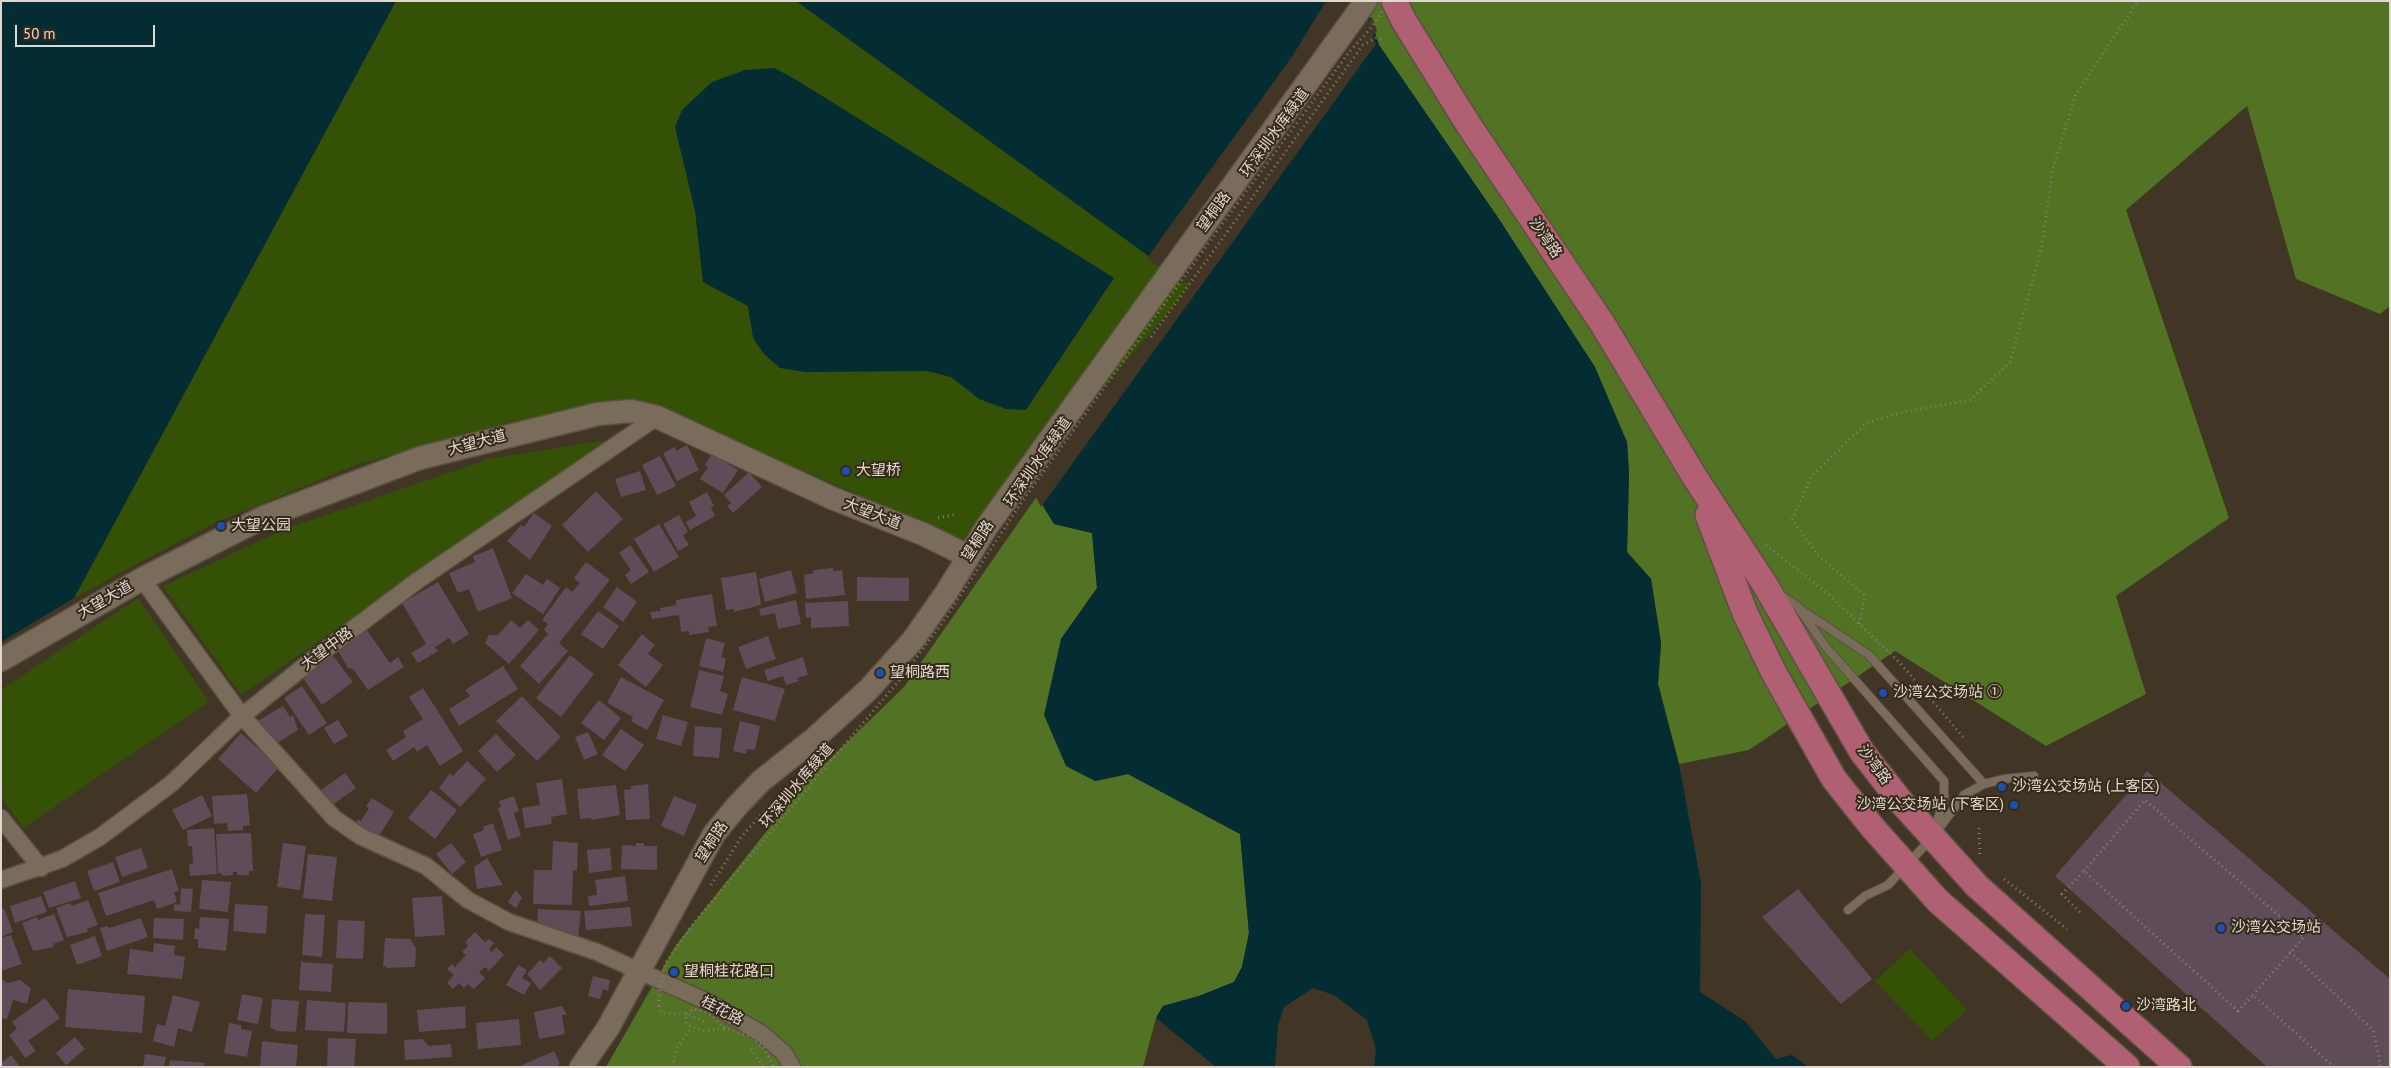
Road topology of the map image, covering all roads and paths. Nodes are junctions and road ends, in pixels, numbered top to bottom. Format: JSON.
{"nodes":[{"id":1,"x":1366,"y":1,"type":"edge"},
{"id":2,"x":1390,"y":1,"type":"edge"},
{"id":3,"x":1394,"y":1,"type":"edge"},
{"id":4,"x":2138,"y":1,"type":"edge"},
{"id":5,"x":1384,"y":40,"type":"dead end"},
{"id":6,"x":1363,"y":45,"type":"dead end"},
{"id":7,"x":657,"y":417,"type":"junction"},
{"id":8,"x":1694,"y":476,"type":"junction"},
{"id":9,"x":957,"y":514,"type":"dead end"},
{"id":10,"x":931,"y":517,"type":"dead end"},
{"id":11,"x":1763,"y":542,"type":"dead end"},
{"id":12,"x":968,"y":556,"type":"junction"},
{"id":13,"x":142,"y":579,"type":"junction"},
{"id":14,"x":1764,"y":583,"type":"junction"},
{"id":15,"x":1797,"y":606,"type":"junction"},
{"id":16,"x":1859,"y":624,"type":"junction"},
{"id":17,"x":1806,"y":657,"type":"junction"},
{"id":18,"x":1,"y":660,"type":"edge"},
{"id":19,"x":1774,"y":673,"type":"junction"},
{"id":20,"x":242,"y":716,"type":"junction"},
{"id":21,"x":1963,"y":737,"type":"dead end"},
{"id":22,"x":2034,"y":776,"type":"dead end"},
{"id":23,"x":1984,"y":784,"type":"junction"},
{"id":24,"x":1,"y":818,"type":"edge"},
{"id":25,"x":1979,"y":828,"type":"dead end"},
{"id":26,"x":1933,"y":837,"type":"junction"},
{"id":27,"x":1980,"y":860,"type":"dead end"},
{"id":28,"x":1905,"y":866,"type":"junction"},
{"id":29,"x":41,"y":868,"type":"junction"},
{"id":30,"x":2084,"y":871,"type":"junction"},
{"id":31,"x":2002,"y":877,"type":"dead end"},
{"id":32,"x":1,"y":880,"type":"edge"},
{"id":33,"x":1848,"y":910,"type":"dead end"},
{"id":34,"x":2080,"y":912,"type":"dead end"},
{"id":35,"x":2067,"y":929,"type":"dead end"},
{"id":36,"x":2290,"y":952,"type":"junction"},
{"id":37,"x":639,"y":972,"type":"junction"},
{"id":38,"x":2253,"y":995,"type":"junction"},
{"id":39,"x":686,"y":1014,"type":"junction"},
{"id":40,"x":707,"y":1022,"type":"dead end"},
{"id":41,"x":691,"y":1027,"type":"junction"},
{"id":42,"x":724,"y":1028,"type":"junction"},
{"id":43,"x":748,"y":1046,"type":"dead end"},
{"id":44,"x":581,"y":1067,"type":"edge"},
{"id":45,"x":672,"y":1067,"type":"edge"},
{"id":46,"x":764,"y":1067,"type":"edge"},
{"id":47,"x":774,"y":1067,"type":"edge"},
{"id":48,"x":792,"y":1067,"type":"edge"},
{"id":49,"x":2127,"y":1067,"type":"edge"},
{"id":50,"x":2179,"y":1067,"type":"edge"},
{"id":51,"x":2334,"y":1067,"type":"edge"},
{"id":52,"x":2381,"y":1067,"type":"edge"}],
"edges":[{"from":1,"to":12,"type":"main road","name":"望桐路"},
{"from":2,"to":39,"type":"path","name":"环深圳水库緑道","bridge":true},
{"from":3,"to":8,"type":"main road","name":"沙湾路"},
{"from":4,"to":16,"type":"path"},
{"from":5,"to":6,"type":"path"},
{"from":7,"to":12,"type":"main road","name":"大望大道"},
{"from":7,"to":13,"type":"main road","name":"大望大道"},
{"from":7,"to":20,"type":"street","name":"大望中路"},
{"from":8,"to":14,"type":"main road","name":"沙湾路"},
{"from":8,"to":19,"type":"main road","name":"沙湾路"},
{"from":9,"to":10,"type":"path"},
{"from":11,"to":16,"type":"path"},
{"from":12,"to":37,"type":"main road","name":"望桐路"},
{"from":13,"to":18,"type":"main road","name":"大望大道"},
{"from":13,"to":20,"type":"street","name":"桂花路"},
{"from":14,"to":15,"type":"lane"},
{"from":14,"to":17,"type":"main road","name":"沙湾路"},
{"from":15,"to":23,"type":"lane"},
{"from":15,"to":26,"type":"lane"},
{"from":16,"to":21,"type":"path"},
{"from":17,"to":19,"type":"main road"},
{"from":17,"to":26,"type":"main road","name":"沙湾路"},
{"from":19,"to":28,"type":"main road","name":"沙湾路"},
{"from":20,"to":29,"type":"street","name":"大望中路"},
{"from":20,"to":37,"type":"street","name":"桂花路"},
{"from":22,"to":23,"type":"lane"},
{"from":23,"to":26,"type":"lane"},
{"from":24,"to":29,"type":"street"},
{"from":25,"to":27,"type":"path"},
{"from":26,"to":28,"type":"lane"},
{"from":26,"to":50,"type":"main road","name":"沙湾路"},
{"from":28,"to":33,"type":"lane"},
{"from":28,"to":49,"type":"main road","name":"沙湾路"},
{"from":29,"to":32,"type":"street","name":"大望中路"},
{"from":30,"to":34,"type":"path"},
{"from":30,"to":36,"type":"path"},
{"from":30,"to":38,"type":"path"},
{"from":31,"to":35,"type":"path"},
{"from":36,"to":38,"type":"path"},
{"from":36,"to":52,"type":"path"},
{"from":37,"to":44,"type":"main road","name":"望桐路"},
{"from":37,"to":48,"type":"street","name":"桂花路"},
{"from":38,"to":51,"type":"path"},
{"from":39,"to":40,"type":"path"},
{"from":39,"to":41,"type":"path","bridge":true},
{"from":39,"to":42,"type":"path","bridge":true},
{"from":41,"to":42,"type":"path","bridge":true},
{"from":41,"to":45,"type":"path"},
{"from":42,"to":47,"type":"path","bridge":true},
{"from":43,"to":46,"type":"path"}]}
